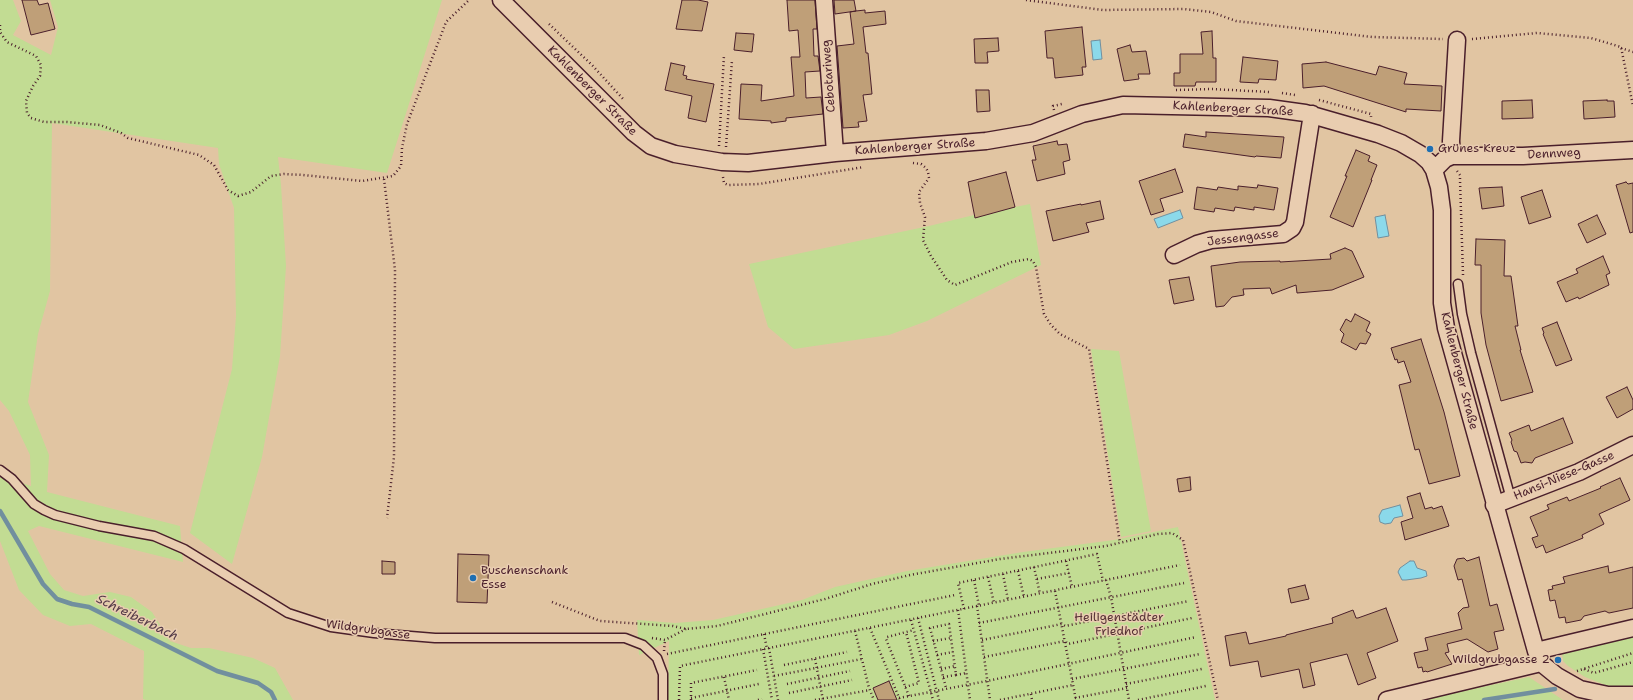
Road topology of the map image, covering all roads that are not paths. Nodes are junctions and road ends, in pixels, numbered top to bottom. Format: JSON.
{"nodes":[{"id":1,"x":502,"y":0,"type":"edge"},
{"id":2,"x":824,"y":0,"type":"edge"},
{"id":3,"x":1457,"y":40,"type":"road end"},
{"id":4,"x":1312,"y":114,"type":"junction"},
{"id":5,"x":1633,"y":150,"type":"edge"},
{"id":6,"x":835,"y":153,"type":"junction"},
{"id":7,"x":1453,"y":161,"type":"junction"},
{"id":8,"x":1434,"y":170,"type":"junction"},
{"id":9,"x":1174,"y":255,"type":"dead end"},
{"id":10,"x":1458,"y":284,"type":"road end"},
{"id":11,"x":1633,"y":445,"type":"edge"},
{"id":12,"x":0,"y":470,"type":"edge"},
{"id":13,"x":1511,"y":499,"type":"junction"},
{"id":14,"x":1494,"y":505,"type":"junction"},
{"id":15,"x":1633,"y":628,"type":"edge"},
{"id":16,"x":1539,"y":657,"type":"junction"},
{"id":17,"x":1633,"y":695,"type":"edge"},
{"id":18,"x":663,"y":700,"type":"edge"},
{"id":19,"x":1388,"y":700,"type":"edge"}],
"edges":[{"from":1,"to":6,"type":"street","name":"Kahlenberger Straße"},
{"from":2,"to":6,"type":"street","name":"Cebotariweg"},
{"from":3,"to":7,"type":"street"},
{"from":4,"to":6,"type":"street","name":"Kahlenberger Straße"},
{"from":4,"to":8,"type":"street","name":"Kahlenberger Straße"},
{"from":4,"to":9,"type":"street","name":"Jessengasse"},
{"from":5,"to":7,"type":"street","name":"Dennweg"},
{"from":7,"to":8,"type":"street"},
{"from":8,"to":14,"type":"street","name":"Kahlenberger Straße"},
{"from":10,"to":13,"type":"lane"},
{"from":11,"to":13,"type":"street","name":"Hansi-Niese-Gasse"},
{"from":12,"to":18,"type":"lane","name":"Wildgrubgasse"},
{"from":13,"to":14,"type":"street","name":"Hansi-Niese-Gasse"},
{"from":14,"to":16,"type":"street","name":"Kahlenberger Straße"},
{"from":15,"to":16,"type":"street"},
{"from":16,"to":17,"type":"street"},
{"from":16,"to":19,"type":"street"}]}
